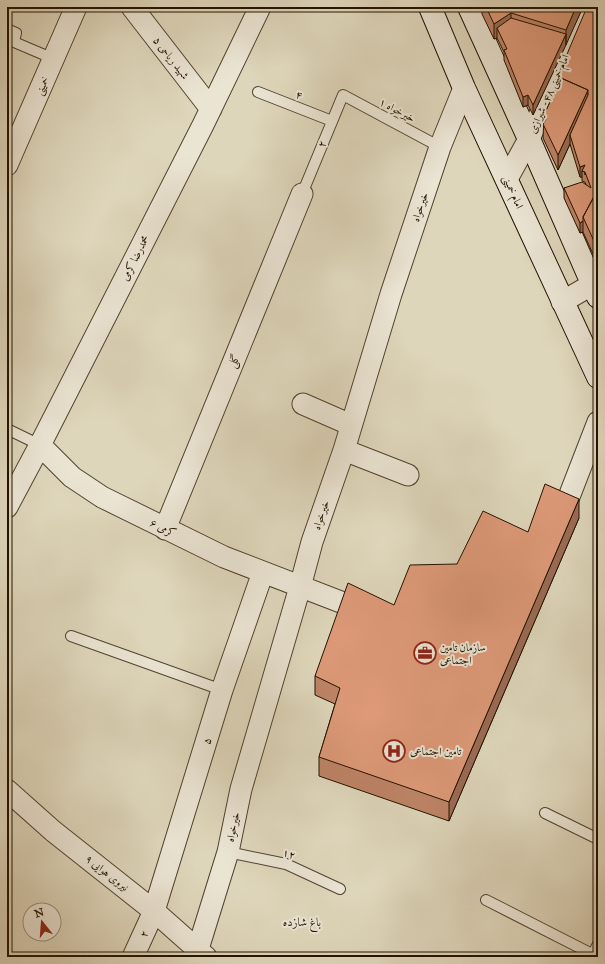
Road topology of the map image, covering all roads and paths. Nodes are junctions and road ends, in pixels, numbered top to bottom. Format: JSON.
{"nodes":[{"id":1,"x":76,"y":7,"type":"edge"},
{"id":2,"x":132,"y":7,"type":"edge"},
{"id":3,"x":260,"y":7,"type":"edge"},
{"id":4,"x":430,"y":7,"type":"edge"},
{"id":5,"x":587,"y":7,"type":"edge"},
{"id":6,"x":475,"y":9,"type":"edge"},
{"id":7,"x":7,"y":29,"type":"edge"},
{"id":8,"x":54,"y":59,"type":"junction"},
{"id":9,"x":464,"y":88,"type":"junction"},
{"id":10,"x":258,"y":92,"type":"dead end"},
{"id":11,"x":342,"y":95,"type":"joint"},
{"id":12,"x":211,"y":109,"type":"junction"},
{"id":13,"x":332,"y":121,"type":"junction"},
{"id":14,"x":529,"y":139,"type":"junction"},
{"id":15,"x":440,"y":147,"type":"junction"},
{"id":16,"x":7,"y":165,"type":"edge"},
{"id":17,"x":507,"y":179,"type":"junction"},
{"id":18,"x":302,"y":194,"type":"joint"},
{"id":19,"x":596,"y":286,"type":"edge"},
{"id":20,"x":562,"y":302,"type":"junction"},
{"id":21,"x":598,"y":377,"type":"edge"},
{"id":22,"x":303,"y":404,"type":"dead end"},
{"id":23,"x":598,"y":422,"type":"edge"},
{"id":24,"x":351,"y":424,"type":"junction"},
{"id":25,"x":7,"y":429,"type":"edge"},
{"id":26,"x":40,"y":446,"type":"junction"},
{"id":27,"x":344,"y":450,"type":"junction"},
{"id":28,"x":408,"y":475,"type":"dead end"},
{"id":29,"x":567,"y":502,"type":"edge"},
{"id":30,"x":7,"y":507,"type":"edge"},
{"id":31,"x":165,"y":529,"type":"junction"},
{"id":32,"x":263,"y":572,"type":"junction"},
{"id":33,"x":300,"y":587,"type":"junction"},
{"id":34,"x":346,"y":604,"type":"edge"},
{"id":35,"x":71,"y":636,"type":"dead end"},
{"id":36,"x":222,"y":690,"type":"junction"},
{"id":37,"x":7,"y":790,"type":"edge"},
{"id":38,"x":545,"y":813,"type":"dead end"},
{"id":39,"x":598,"y":839,"type":"edge"},
{"id":40,"x":228,"y":852,"type":"junction"},
{"id":41,"x":340,"y":889,"type":"dead end"},
{"id":42,"x":486,"y":900,"type":"dead end"},
{"id":43,"x":154,"y":911,"type":"junction"},
{"id":44,"x":598,"y":944,"type":"edge"},
{"id":45,"x":202,"y":953,"type":"edge"},
{"id":46,"x":592,"y":955,"type":"edge"},
{"id":47,"x":133,"y":957,"type":"edge"}],
"edges":[{"from":1,"to":8,"type":"street","name":"خمینی"},
{"from":2,"to":12,"type":"street","name":"۵ شهید ریاحی"},
{"from":3,"to":12,"type":"street","name":"محمدرضا کرمی"},
{"from":4,"to":9,"type":"main road","name":"امام خمینی"},
{"from":5,"to":14,"type":"street","name":"امام خمینی ۴۸- شیرازی"},
{"from":6,"to":14,"type":"main road"},
{"from":7,"to":8,"type":"lane"},
{"from":8,"to":16,"type":"street","name":"خمینی"},
{"from":9,"to":15,"type":"street","name":"خیرخواه"},
{"from":9,"to":17,"type":"main road","name":"امام خمینی"},
{"from":10,"to":13,"type":"lane","name":"۴"},
{"from":11,"to":13,"type":"lane","name":"۲"},
{"from":11,"to":15,"type":"lane","name":"خیرخواه ۱"},
{"from":12,"to":26,"type":"street","name":"محمدرضا کرمی"},
{"from":13,"to":18,"type":"lane","name":"۲"},
{"from":14,"to":17,"type":"street","name":"امام خمینی ۴۸- شیرازی"},
{"from":14,"to":19,"type":"main road"},
{"from":15,"to":24,"type":"street","name":"خیرخواه"},
{"from":17,"to":20,"type":"main road","name":"امام خمینی"},
{"from":18,"to":31,"type":"street","name":"گلی"},
{"from":19,"to":20,"type":"street"},
{"from":20,"to":21,"type":"main road","name":"امام خمینی"},
{"from":22,"to":24,"type":"street"},
{"from":23,"to":29,"type":"street"},
{"from":24,"to":27,"type":"street","name":"خیرخواه"},
{"from":25,"to":26,"type":"lane"},
{"from":26,"to":30,"type":"street","name":"محمدرضا کرمی"},
{"from":26,"to":31,"type":"street","name":"کرمی ۶"},
{"from":27,"to":28,"type":"street"},
{"from":27,"to":33,"type":"street","name":"خیرخواه"},
{"from":31,"to":32,"type":"street","name":"کرمی ۶"},
{"from":32,"to":33,"type":"street","name":"کرمی ۶"},
{"from":32,"to":36,"type":"street","name":"۵"},
{"from":33,"to":34,"type":"street","name":"کرمی ۶"},
{"from":33,"to":40,"type":"street","name":"خیرخواه"},
{"from":35,"to":36,"type":"lane"},
{"from":36,"to":43,"type":"street","name":"۵"},
{"from":37,"to":43,"type":"street","name":"نیروی هوایی ۹"},
{"from":38,"to":39,"type":"lane"},
{"from":40,"to":41,"type":"lane","name":"۱۲"},
{"from":40,"to":45,"type":"street","name":"خیرخواه"},
{"from":42,"to":46,"type":"lane"},
{"from":43,"to":45,"type":"street","name":"نیروی هوایی ۹"},
{"from":43,"to":47,"type":"street","name":"۲"},
{"from":44,"to":46,"type":"lane"}]}
